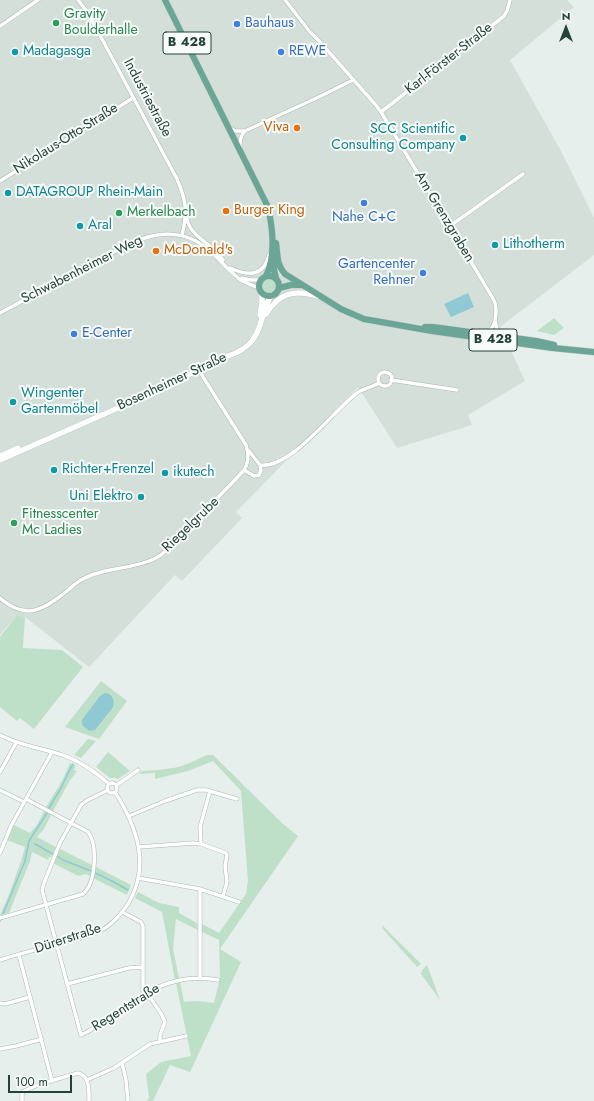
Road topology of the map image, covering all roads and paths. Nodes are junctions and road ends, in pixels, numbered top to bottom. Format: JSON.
{"nodes":[{"id":1,"x":38,"y":0,"type":"edge"},
{"id":2,"x":78,"y":0,"type":"edge"},
{"id":3,"x":165,"y":0,"type":"edge"},
{"id":4,"x":284,"y":0,"type":"edge"},
{"id":5,"x":510,"y":0,"type":"edge"},
{"id":6,"x":0,"y":26,"type":"edge"},
{"id":7,"x":353,"y":80,"type":"junction"},
{"id":8,"x":133,"y":98,"type":"junction"},
{"id":9,"x":381,"y":112,"type":"junction"},
{"id":10,"x":230,"y":128,"type":"junction"},
{"id":11,"x":245,"y":131,"type":"junction"},
{"id":12,"x":240,"y":148,"type":"junction"},
{"id":13,"x":523,"y":174,"type":"dead end"},
{"id":14,"x":0,"y":181,"type":"edge"},
{"id":15,"x":186,"y":212,"type":"junction"},
{"id":16,"x":450,"y":226,"type":"junction"},
{"id":17,"x":182,"y":235,"type":"junction"},
{"id":18,"x":274,"y":242,"type":"junction"},
{"id":19,"x":227,"y":267,"type":"junction"},
{"id":20,"x":263,"y":278,"type":"junction"},
{"id":21,"x":277,"y":279,"type":"junction"},
{"id":22,"x":303,"y":285,"type":"junction"},
{"id":23,"x":258,"y":288,"type":"junction"},
{"id":24,"x":279,"y":288,"type":"junction"},
{"id":25,"x":262,"y":294,"type":"junction"},
{"id":26,"x":272,"y":295,"type":"junction"},
{"id":27,"x":324,"y":298,"type":"junction"},
{"id":28,"x":0,"y":314,"type":"edge"},
{"id":29,"x":262,"y":319,"type":"junction"},
{"id":30,"x":495,"y":320,"type":"junction"},
{"id":31,"x":411,"y":326,"type":"junction"},
{"id":32,"x":479,"y":333,"type":"junction"},
{"id":33,"x":506,"y":337,"type":"junction"},
{"id":34,"x":576,"y":350,"type":"junction"},
{"id":35,"x":594,"y":352,"type":"edge"},
{"id":36,"x":198,"y":368,"type":"junction"},
{"id":37,"x":391,"y":380,"type":"junction"},
{"id":38,"x":379,"y":383,"type":"junction"},
{"id":39,"x":456,"y":390,"type":"dead end"},
{"id":40,"x":248,"y":451,"type":"junction"},
{"id":41,"x":0,"y":456,"type":"edge"},
{"id":42,"x":0,"y":460,"type":"edge"},
{"id":43,"x":260,"y":465,"type":"junction"},
{"id":44,"x":244,"y":470,"type":"junction"},
{"id":45,"x":0,"y":598,"type":"edge"},
{"id":46,"x":0,"y":736,"type":"edge"},
{"id":47,"x":16,"y":743,"type":"junction"},
{"id":48,"x":52,"y":752,"type":"junction"},
{"id":49,"x":138,"y":770,"type":"dead end"},
{"id":50,"x":0,"y":772,"type":"edge"},
{"id":51,"x":109,"y":784,"type":"junction"},
{"id":52,"x":117,"y":785,"type":"junction"},
{"id":53,"x":0,"y":790,"type":"edge"},
{"id":54,"x":108,"y":790,"type":"junction"},
{"id":55,"x":210,"y":791,"type":"junction"},
{"id":56,"x":115,"y":792,"type":"junction"},
{"id":57,"x":237,"y":799,"type":"dead end"},
{"id":58,"x":25,"y":801,"type":"junction"},
{"id":59,"x":129,"y":816,"type":"junction"},
{"id":60,"x":72,"y":823,"type":"junction"},
{"id":61,"x":200,"y":844,"type":"junction"},
{"id":62,"x":139,"y":847,"type":"junction"},
{"id":63,"x":0,"y":853,"type":"edge"},
{"id":64,"x":138,"y":878,"type":"junction"},
{"id":65,"x":200,"y":889,"type":"junction"},
{"id":66,"x":223,"y":896,"type":"junction"},
{"id":67,"x":239,"y":902,"type":"dead end"},
{"id":68,"x":46,"y":905,"type":"junction"},
{"id":69,"x":122,"y":912,"type":"junction"},
{"id":70,"x":0,"y":918,"type":"edge"},
{"id":71,"x":57,"y":944,"type":"junction"},
{"id":72,"x":19,"y":955,"type":"junction"},
{"id":73,"x":0,"y":960,"type":"edge"},
{"id":74,"x":143,"y":967,"type":"junction"},
{"id":75,"x":200,"y":978,"type":"junction"},
{"id":76,"x":218,"y":980,"type":"dead end"},
{"id":77,"x":68,"y":984,"type":"junction"},
{"id":78,"x":145,"y":994,"type":"junction"},
{"id":79,"x":30,"y":998,"type":"junction"},
{"id":80,"x":0,"y":1004,"type":"edge"},
{"id":81,"x":186,"y":1036,"type":"dead end"},
{"id":82,"x":42,"y":1039,"type":"junction"},
{"id":83,"x":160,"y":1041,"type":"junction"},
{"id":84,"x":0,"y":1049,"type":"edge"},
{"id":85,"x":122,"y":1063,"type":"junction"},
{"id":86,"x":87,"y":1080,"type":"junction"},
{"id":87,"x":52,"y":1081,"type":"junction"},
{"id":88,"x":22,"y":1101,"type":"edge"},
{"id":89,"x":89,"y":1101,"type":"edge"},
{"id":90,"x":128,"y":1101,"type":"edge"}],
"edges":[{"from":1,"to":6,"type":"street"},
{"from":2,"to":8,"type":"street","name":"Industriestraße"},
{"from":3,"to":10,"type":"main road","number":"B 428"},
{"from":4,"to":7,"type":"street","name":"Am Grenzgraben"},
{"from":5,"to":9,"type":"street","name":"Karl-Förster-Straße"},
{"from":7,"to":9,"type":"street","name":"Am Grenzgraben"},
{"from":7,"to":11,"type":"street"},
{"from":8,"to":14,"type":"street","name":"Nikolaus-Otto-Straße"},
{"from":8,"to":15,"type":"street","name":"Industriestraße"},
{"from":9,"to":16,"type":"street","name":"Am Grenzgraben"},
{"from":10,"to":11,"type":"street"},
{"from":10,"to":12,"type":"main road","number":"B 428"},
{"from":11,"to":12,"type":"street"},
{"from":12,"to":18,"type":"main road","number":"B 428"},
{"from":13,"to":16,"type":"street"},
{"from":15,"to":17,"type":"street","name":"Industriestraße"},
{"from":15,"to":19,"type":"street","name":"Industriestraße"},
{"from":16,"to":30,"type":"street","name":"Am Grenzgraben"},
{"from":17,"to":19,"type":"street","name":"Schwabenheimer Weg"},
{"from":17,"to":28,"type":"street","name":"Schwabenheimer Weg"},
{"from":18,"to":19,"type":"street","name":"Schwabenheimer Weg"},
{"from":18,"to":20,"type":"main road","number":"B 428"},
{"from":18,"to":21,"type":"main road","number":"B 428"},
{"from":18,"to":22,"type":"main road","number":"B 428"},
{"from":19,"to":20,"type":"street","name":"Schwabenheimer Weg"},
{"from":19,"to":23,"type":"street","name":"Schwabenheimer Weg"},
{"from":20,"to":21,"type":"main road"},
{"from":20,"to":23,"type":"main road"},
{"from":21,"to":22,"type":"main road","number":"B 428"},
{"from":21,"to":24,"type":"main road"},
{"from":22,"to":24,"type":"main road"},
{"from":22,"to":27,"type":"main road","number":"B 428"},
{"from":23,"to":25,"type":"main road"},
{"from":24,"to":26,"type":"main road"},
{"from":25,"to":26,"type":"main road"},
{"from":25,"to":36,"type":"street","name":"Bosenheimer Straße"},
{"from":26,"to":29,"type":"street","name":"Bosenheimer Straße"},
{"from":27,"to":29,"type":"street"},
{"from":27,"to":31,"type":"main road","number":"B 428"},
{"from":29,"to":36,"type":"street","name":"Bosenheimer Straße"},
{"from":30,"to":32,"type":"street"},
{"from":30,"to":33,"type":"street","name":"Am Grenzgraben"},
{"from":31,"to":32,"type":"main road","number":"B 428"},
{"from":31,"to":34,"type":"main road","number":"B 428"},
{"from":32,"to":33,"type":"main road","number":"B 428"},
{"from":33,"to":34,"type":"main road","number":"B 428"},
{"from":34,"to":35,"type":"main road","number":"B 428"},
{"from":36,"to":40,"type":"street"},
{"from":36,"to":41,"type":"street","name":"Bosenheimer Straße"},
{"from":36,"to":42,"type":"street","name":"Bosenheimer Straße"},
{"from":37,"to":38,"type":"street"},
{"from":37,"to":38,"type":"street"},
{"from":37,"to":39,"type":"street"},
{"from":38,"to":43,"type":"street"},
{"from":40,"to":43,"type":"street"},
{"from":40,"to":44,"type":"street"},
{"from":43,"to":44,"type":"street"},
{"from":44,"to":45,"type":"street","name":"Riegelgrube"},
{"from":46,"to":47,"type":"street"},
{"from":47,"to":48,"type":"street"},
{"from":47,"to":50,"type":"street"},
{"from":48,"to":51,"type":"street"},
{"from":48,"to":58,"type":"street"},
{"from":49,"to":52,"type":"street"},
{"from":51,"to":52,"type":"street"},
{"from":51,"to":54,"type":"street"},
{"from":52,"to":56,"type":"street"},
{"from":53,"to":58,"type":"street"},
{"from":54,"to":56,"type":"street"},
{"from":54,"to":60,"type":"street"},
{"from":55,"to":57,"type":"street"},
{"from":55,"to":59,"type":"street"},
{"from":55,"to":61,"type":"street"},
{"from":56,"to":59,"type":"street","name":"Dürerstraße"},
{"from":58,"to":60,"type":"street"},
{"from":58,"to":63,"type":"street"},
{"from":59,"to":62,"type":"street","name":"Dürerstraße"},
{"from":60,"to":68,"type":"street"},
{"from":60,"to":68,"type":"street"},
{"from":61,"to":62,"type":"street"},
{"from":61,"to":66,"type":"street"},
{"from":62,"to":64,"type":"street","name":"Dürerstraße"},
{"from":64,"to":65,"type":"street"},
{"from":64,"to":69,"type":"street","name":"Dürerstraße"},
{"from":65,"to":66,"type":"street"},
{"from":65,"to":75,"type":"street"},
{"from":66,"to":67,"type":"street"},
{"from":68,"to":70,"type":"street"},
{"from":68,"to":71,"type":"street"},
{"from":69,"to":71,"type":"street","name":"Dürerstraße"},
{"from":69,"to":74,"type":"street"},
{"from":71,"to":72,"type":"street","name":"Dürerstraße"},
{"from":71,"to":77,"type":"street"},
{"from":72,"to":73,"type":"street","name":"Dürerstraße"},
{"from":72,"to":79,"type":"street"},
{"from":74,"to":77,"type":"street"},
{"from":74,"to":78,"type":"street"},
{"from":75,"to":76,"type":"street","name":"Regentstraße"},
{"from":75,"to":78,"type":"street","name":"Regentstraße"},
{"from":77,"to":78,"type":"street","name":"Regentstraße"},
{"from":78,"to":83,"type":"street"},
{"from":79,"to":80,"type":"street"},
{"from":79,"to":82,"type":"street"},
{"from":81,"to":83,"type":"street"},
{"from":82,"to":84,"type":"street"},
{"from":82,"to":87,"type":"street"},
{"from":83,"to":85,"type":"street"},
{"from":85,"to":86,"type":"street"},
{"from":85,"to":90,"type":"street"},
{"from":86,"to":87,"type":"street"},
{"from":86,"to":89,"type":"street"},
{"from":87,"to":88,"type":"street"}]}
